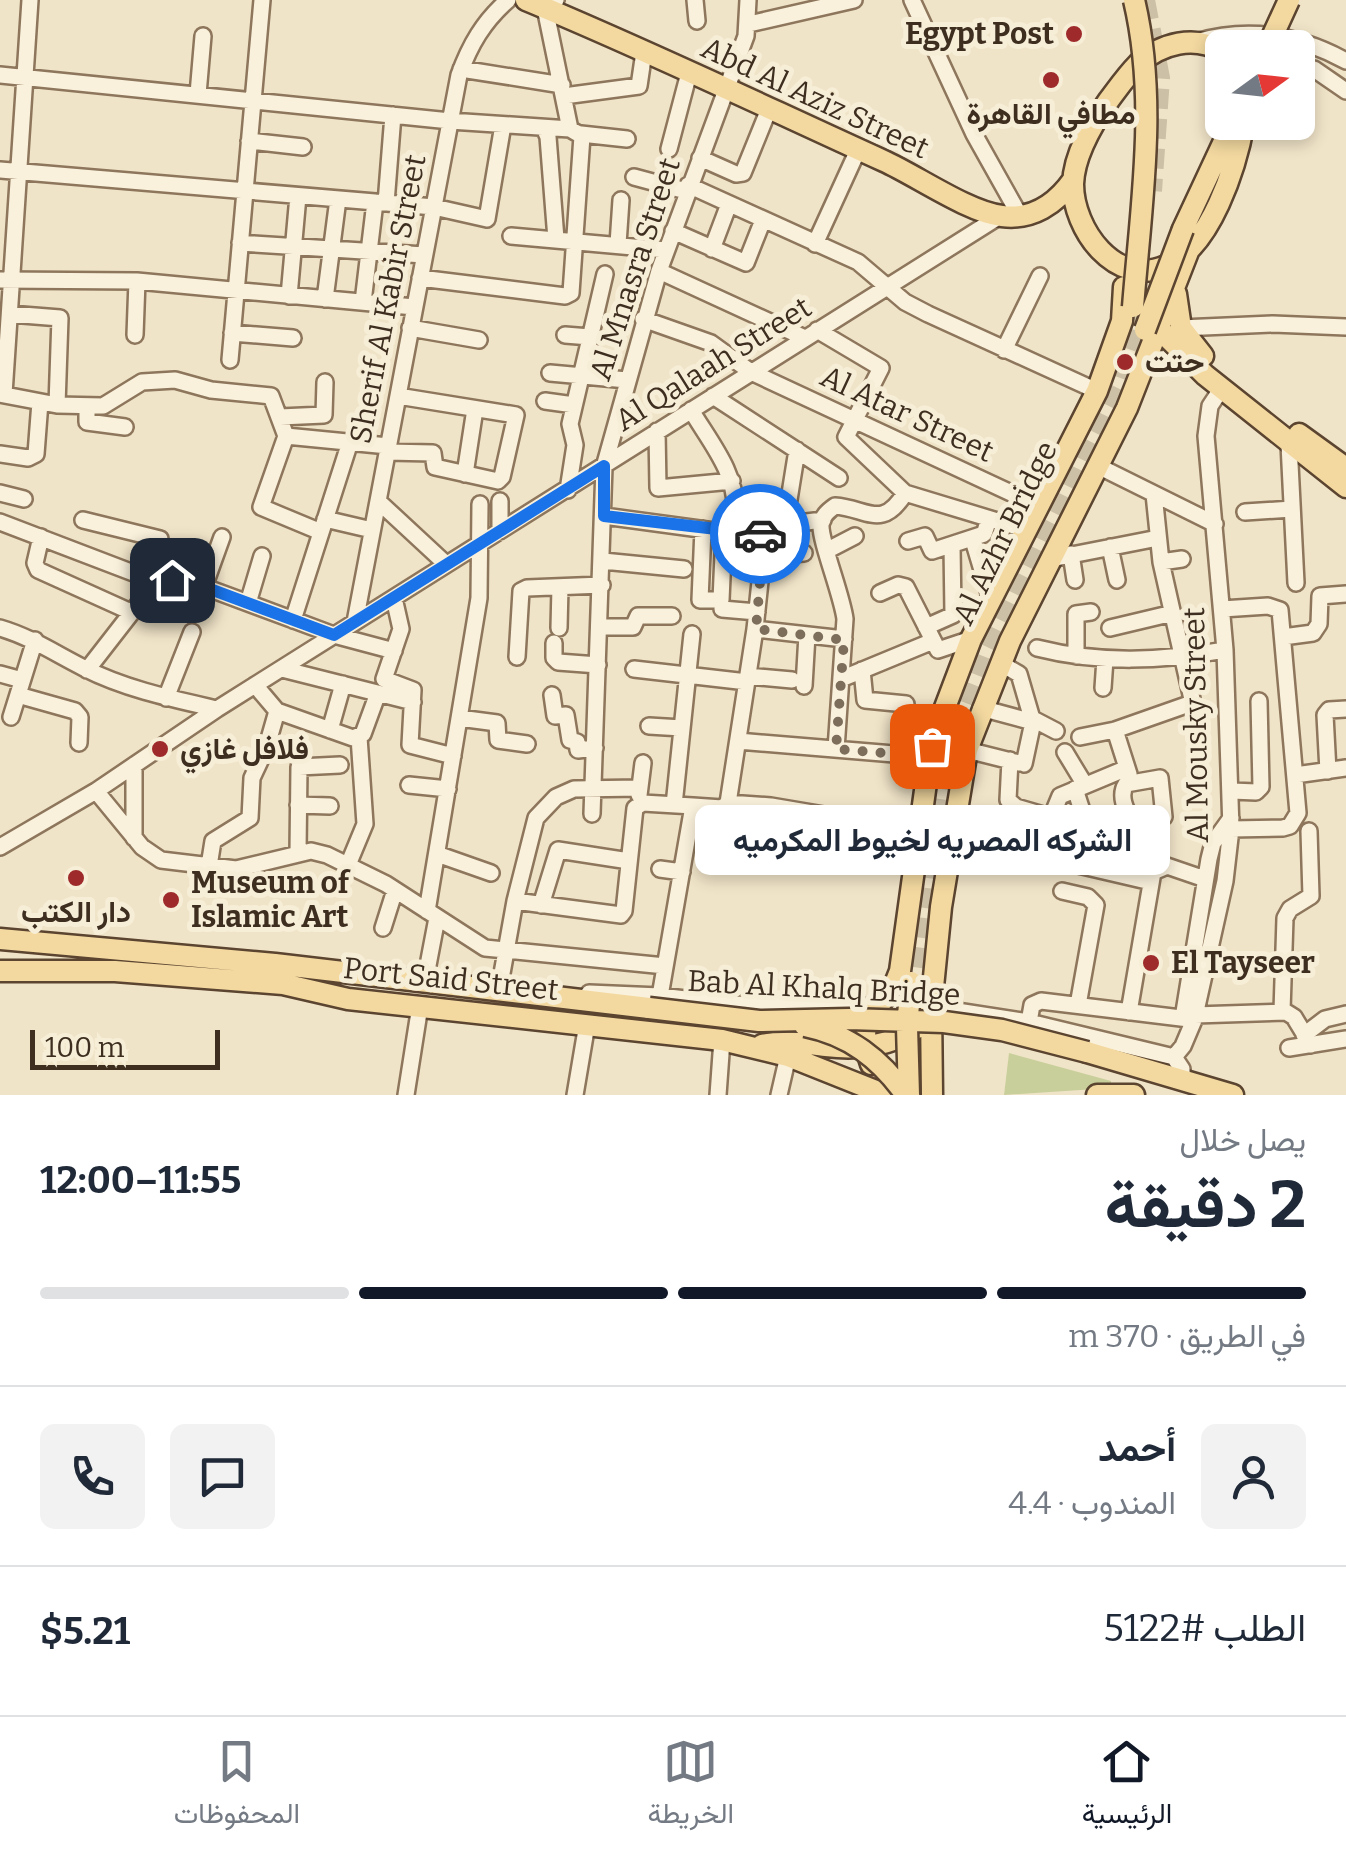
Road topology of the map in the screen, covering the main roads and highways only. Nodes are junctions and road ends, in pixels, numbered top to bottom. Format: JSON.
{"nodes":[{"id":1,"x":1134,"y":0,"type":"edge"},
{"id":2,"x":1289,"y":0,"type":"edge"},
{"id":3,"x":542,"y":3,"type":"edge"},
{"id":4,"x":1275,"y":30,"type":"edge"},
{"id":5,"x":1205,"y":46,"type":"edge"},
{"id":6,"x":1225,"y":140,"type":"edge"},
{"id":7,"x":1239,"y":140,"type":"edge"},
{"id":8,"x":1073,"y":180,"type":"junction"},
{"id":9,"x":1100,"y":250,"type":"junction"},
{"id":10,"x":1188,"y":252,"type":"junction"},
{"id":11,"x":1124,"y":287,"type":"junction"},
{"id":12,"x":1170,"y":329,"type":"junction"},
{"id":13,"x":1346,"y":468,"type":"edge"},
{"id":14,"x":1346,"y":487,"type":"edge"},
{"id":15,"x":0,"y":939,"type":"edge"},
{"id":16,"x":0,"y":971,"type":"edge"},
{"id":17,"x":368,"y":974,"type":"junction"},
{"id":18,"x":556,"y":998,"type":"joint"},
{"id":19,"x":364,"y":1001,"type":"junction"},
{"id":20,"x":728,"y":1004,"type":"road end"},
{"id":21,"x":931,"y":1012,"type":"junction"},
{"id":22,"x":759,"y":1021,"type":"junction"},
{"id":23,"x":722,"y":1040,"type":"junction"},
{"id":24,"x":865,"y":1047,"type":"junction"},
{"id":25,"x":756,"y":1048,"type":"junction"},
{"id":26,"x":886,"y":1095,"type":"edge"},
{"id":27,"x":908,"y":1095,"type":"edge"},
{"id":28,"x":920,"y":1095,"type":"edge"},
{"id":29,"x":932,"y":1095,"type":"edge"},
{"id":30,"x":1097,"y":1095,"type":"edge"},
{"id":31,"x":1134,"y":1095,"type":"edge"},
{"id":32,"x":1233,"y":1095,"type":"edge"}],
"edges":[{"from":1,"to":27,"type":"main road","name":"Al Azhr Bridge","bridge":true},
{"from":2,"to":4,"type":"main road","bridge":true},
{"from":3,"to":8,"type":"main road","name":"Abd Al Aziz Street"},
{"from":5,"to":8,"type":"main road"},
{"from":6,"to":28,"type":"main road","name":"Al Azhr Bridge","bridge":true},
{"from":7,"to":10,"type":"main road"},
{"from":8,"to":9,"type":"main road"},
{"from":9,"to":10,"type":"main road"},
{"from":9,"to":11,"type":"main road"},
{"from":10,"to":12,"type":"main road"},
{"from":11,"to":12,"type":"main road"},
{"from":11,"to":24,"type":"main road"},
{"from":12,"to":13,"type":"main road"},
{"from":12,"to":14,"type":"main road"},
{"from":12,"to":21,"type":"main road"},
{"from":15,"to":17,"type":"main road","name":"Port Said Street"},
{"from":16,"to":19,"type":"main road","name":"Port Said Street"},
{"from":17,"to":18,"type":"main road","name":"Port Said Street"},
{"from":17,"to":19,"type":"main road"},
{"from":18,"to":22,"type":"main road","name":"Bab Al Khalq Bridge","bridge":true},
{"from":19,"to":23,"type":"main road","name":"Port Said Street"},
{"from":20,"to":23,"type":"main road"},
{"from":21,"to":24,"type":"main road"},
{"from":21,"to":29,"type":"main road"},
{"from":22,"to":27,"type":"main road","bridge":true},
{"from":22,"to":32,"type":"main road","name":"Bab Al Khalq Bridge","bridge":true},
{"from":23,"to":25,"type":"main road","name":"Port Said Street"},
{"from":24,"to":25,"type":"main road"},
{"from":24,"to":26,"type":"main road"},
{"from":25,"to":26,"type":"main road","name":"Port Said Street"},
{"from":30,"to":31,"type":"main road"}]}
